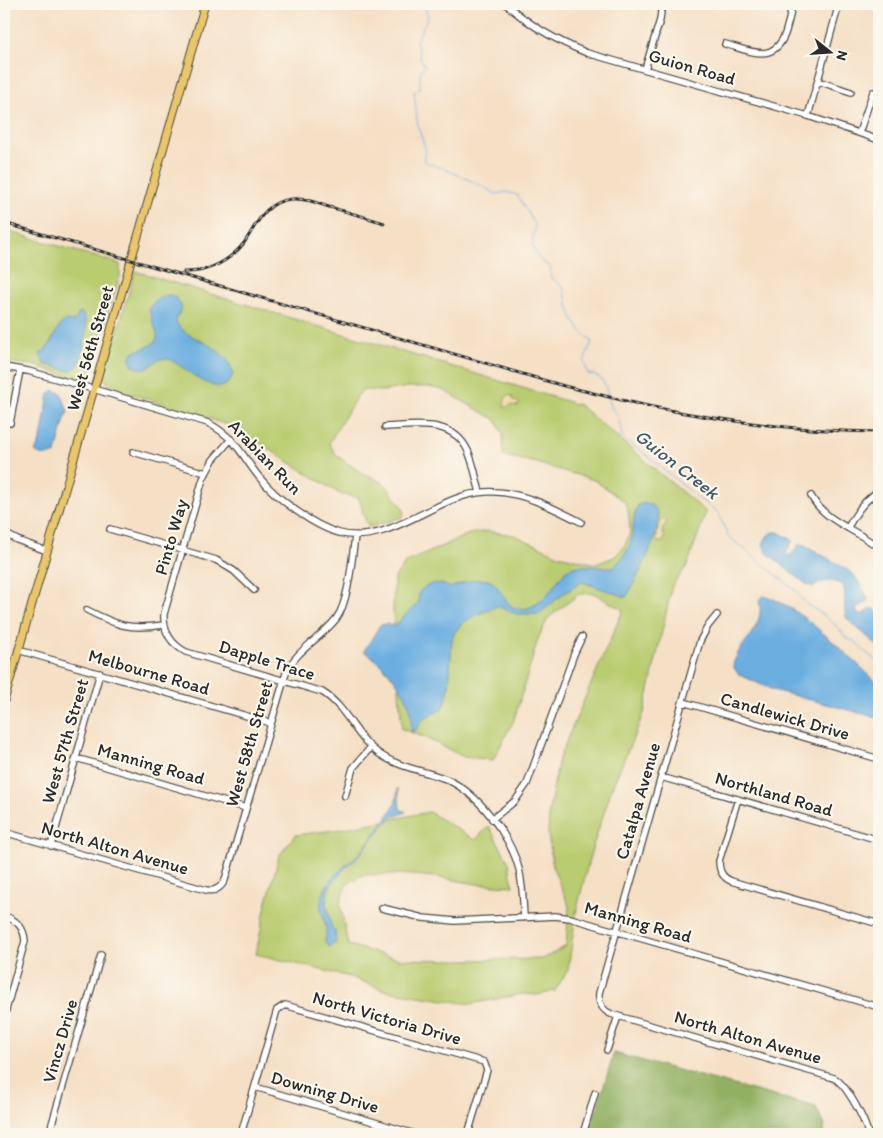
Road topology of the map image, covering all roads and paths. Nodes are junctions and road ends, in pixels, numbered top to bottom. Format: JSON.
{"nodes":[{"id":1,"x":205,"y":4,"type":"edge"},
{"id":2,"x":506,"y":4,"type":"edge"},
{"id":3,"x":662,"y":4,"type":"edge"},
{"id":4,"x":791,"y":4,"type":"edge"},
{"id":5,"x":839,"y":4,"type":"edge"},
{"id":6,"x":725,"y":44,"type":"dead end"},
{"id":7,"x":645,"y":70,"type":"junction"},
{"id":8,"x":818,"y":81,"type":"junction"},
{"id":9,"x":851,"y":92,"type":"dead end"},
{"id":10,"x":873,"y":92,"type":"dead end"},
{"id":11,"x":808,"y":116,"type":"junction"},
{"id":12,"x":859,"y":133,"type":"junction"},
{"id":13,"x":879,"y":140,"type":"edge"},
{"id":14,"x":4,"y":367,"type":"edge"},
{"id":15,"x":20,"y":370,"type":"junction"},
{"id":16,"x":94,"y":390,"type":"junction"},
{"id":17,"x":10,"y":423,"type":"dead end"},
{"id":18,"x":385,"y":427,"type":"dead end"},
{"id":19,"x":231,"y":439,"type":"junction"},
{"id":20,"x":132,"y":452,"type":"dead end"},
{"id":21,"x":206,"y":473,"type":"junction"},
{"id":22,"x":879,"y":491,"type":"edge"},
{"id":23,"x":480,"y":492,"type":"junction"},
{"id":24,"x":811,"y":496,"type":"dead end"},
{"id":25,"x":581,"y":522,"type":"dead end"},
{"id":26,"x":848,"y":528,"type":"junction"},
{"id":27,"x":110,"y":529,"type":"dead end"},
{"id":28,"x":4,"y":533,"type":"edge"},
{"id":29,"x":356,"y":536,"type":"junction"},
{"id":30,"x":879,"y":548,"type":"edge"},
{"id":31,"x":182,"y":550,"type":"junction"},
{"id":32,"x":47,"y":551,"type":"junction"},
{"id":33,"x":254,"y":590,"type":"dead end"},
{"id":34,"x":87,"y":610,"type":"dead end"},
{"id":35,"x":717,"y":615,"type":"dead end"},
{"id":36,"x":164,"y":625,"type":"junction"},
{"id":37,"x":582,"y":637,"type":"dead end"},
{"id":38,"x":18,"y":650,"type":"junction"},
{"id":39,"x":100,"y":673,"type":"junction"},
{"id":40,"x":284,"y":680,"type":"junction"},
{"id":41,"x":4,"y":701,"type":"edge"},
{"id":42,"x":683,"y":702,"type":"junction"},
{"id":43,"x":270,"y":723,"type":"junction"},
{"id":44,"x":371,"y":748,"type":"junction"},
{"id":45,"x":76,"y":758,"type":"junction"},
{"id":46,"x":879,"y":759,"type":"edge"},
{"id":47,"x":661,"y":777,"type":"junction"},
{"id":48,"x":345,"y":796,"type":"dead end"},
{"id":49,"x":738,"y":799,"type":"junction"},
{"id":50,"x":246,"y":808,"type":"junction"},
{"id":51,"x":492,"y":819,"type":"junction"},
{"id":52,"x":4,"y":832,"type":"edge"},
{"id":53,"x":879,"y":840,"type":"edge"},
{"id":54,"x":50,"y":846,"type":"junction"},
{"id":55,"x":217,"y":889,"type":"joint"},
{"id":56,"x":382,"y":908,"type":"dead end"},
{"id":57,"x":4,"y":916,"type":"edge"},
{"id":58,"x":524,"y":918,"type":"junction"},
{"id":59,"x":879,"y":924,"type":"edge"},
{"id":60,"x":617,"y":931,"type":"junction"},
{"id":61,"x":101,"y":955,"type":"dead end"},
{"id":62,"x":599,"y":1000,"type":"joint"},
{"id":63,"x":879,"y":1007,"type":"edge"},
{"id":64,"x":618,"y":1016,"type":"junction"},
{"id":65,"x":4,"y":1017,"type":"edge"},
{"id":66,"x":607,"y":1050,"type":"dead end"},
{"id":67,"x":254,"y":1087,"type":"junction"},
{"id":68,"x":595,"y":1093,"type":"dead end"},
{"id":69,"x":868,"y":1132,"type":"edge"},
{"id":70,"x":49,"y":1134,"type":"edge"},
{"id":71,"x":241,"y":1134,"type":"edge"},
{"id":72,"x":415,"y":1134,"type":"edge"},
{"id":73,"x":468,"y":1134,"type":"edge"},
{"id":74,"x":583,"y":1134,"type":"edge"}],
"edges":[{"from":1,"to":16,"type":"main road","name":"West 56th Street"},
{"from":2,"to":7,"type":"street","name":"Guion Road"},
{"from":3,"to":7,"type":"street"},
{"from":4,"to":6,"type":"street"},
{"from":5,"to":8,"type":"street"},
{"from":7,"to":11,"type":"street","name":"Guion Road"},
{"from":8,"to":9,"type":"street"},
{"from":8,"to":11,"type":"street"},
{"from":10,"to":12,"type":"street"},
{"from":11,"to":12,"type":"street","name":"Guion Road"},
{"from":12,"to":13,"type":"street","name":"Guion Road"},
{"from":14,"to":15,"type":"street","name":"Arabian Run"},
{"from":15,"to":16,"type":"street","name":"Arabian Run"},
{"from":15,"to":17,"type":"street"},
{"from":16,"to":19,"type":"street","name":"Arabian Run"},
{"from":16,"to":32,"type":"main road","name":"West 56th Street"},
{"from":18,"to":23,"type":"street"},
{"from":19,"to":21,"type":"street","name":"Pinto Way"},
{"from":19,"to":29,"type":"street","name":"Arabian Run"},
{"from":20,"to":21,"type":"street"},
{"from":21,"to":31,"type":"street","name":"Pinto Way"},
{"from":22,"to":26,"type":"street"},
{"from":23,"to":25,"type":"street","name":"Arabian Run"},
{"from":23,"to":29,"type":"street","name":"Arabian Run"},
{"from":24,"to":26,"type":"street"},
{"from":26,"to":30,"type":"street"},
{"from":27,"to":31,"type":"street"},
{"from":28,"to":32,"type":"street"},
{"from":29,"to":40,"type":"street","name":"West 58th Street"},
{"from":31,"to":33,"type":"street"},
{"from":31,"to":36,"type":"street","name":"Pinto Way"},
{"from":32,"to":38,"type":"main road","name":"West 56th Street"},
{"from":34,"to":36,"type":"street"},
{"from":35,"to":42,"type":"street","name":"Catalpa Avenue"},
{"from":36,"to":40,"type":"street","name":"Dapple Trace"},
{"from":37,"to":51,"type":"street"},
{"from":38,"to":39,"type":"street","name":"Melbourne Road"},
{"from":38,"to":41,"type":"main road","name":"West 56th Street"},
{"from":39,"to":43,"type":"street","name":"Melbourne Road"},
{"from":39,"to":45,"type":"street","name":"West 57th Street"},
{"from":40,"to":43,"type":"street","name":"West 58th Street"},
{"from":40,"to":44,"type":"street","name":"Dapple Trace"},
{"from":42,"to":46,"type":"street","name":"Candlewick Drive"},
{"from":42,"to":47,"type":"street","name":"Catalpa Avenue"},
{"from":43,"to":50,"type":"street","name":"West 58th Street"},
{"from":44,"to":48,"type":"street"},
{"from":44,"to":51,"type":"street","name":"Dapple Trace"},
{"from":45,"to":50,"type":"street","name":"Manning Road"},
{"from":45,"to":54,"type":"street","name":"West 57th Street"},
{"from":47,"to":49,"type":"street","name":"Northland Road"},
{"from":47,"to":60,"type":"street","name":"Catalpa Avenue"},
{"from":49,"to":53,"type":"street","name":"Northland Road"},
{"from":49,"to":59,"type":"street"},
{"from":50,"to":55,"type":"street","name":"West 58th Street"},
{"from":51,"to":58,"type":"street","name":"Dapple Trace"},
{"from":52,"to":54,"type":"street","name":"North Alton Avenue"},
{"from":54,"to":55,"type":"street","name":"North Alton Avenue"},
{"from":56,"to":58,"type":"street","name":"Manning Road"},
{"from":57,"to":65,"type":"street"},
{"from":58,"to":60,"type":"street","name":"Manning Road"},
{"from":60,"to":62,"type":"street","name":"Catalpa Avenue"},
{"from":60,"to":63,"type":"street","name":"Manning Road"},
{"from":61,"to":70,"type":"street","name":"Vincz Drive"},
{"from":62,"to":64,"type":"street","name":"North Alton Avenue"},
{"from":64,"to":66,"type":"street"},
{"from":64,"to":69,"type":"street","name":"North Alton Avenue"},
{"from":67,"to":71,"type":"street"},
{"from":67,"to":72,"type":"street","name":"Downing Drive"},
{"from":67,"to":73,"type":"street","name":"North Victoria Drive"},
{"from":68,"to":74,"type":"street"}]}
